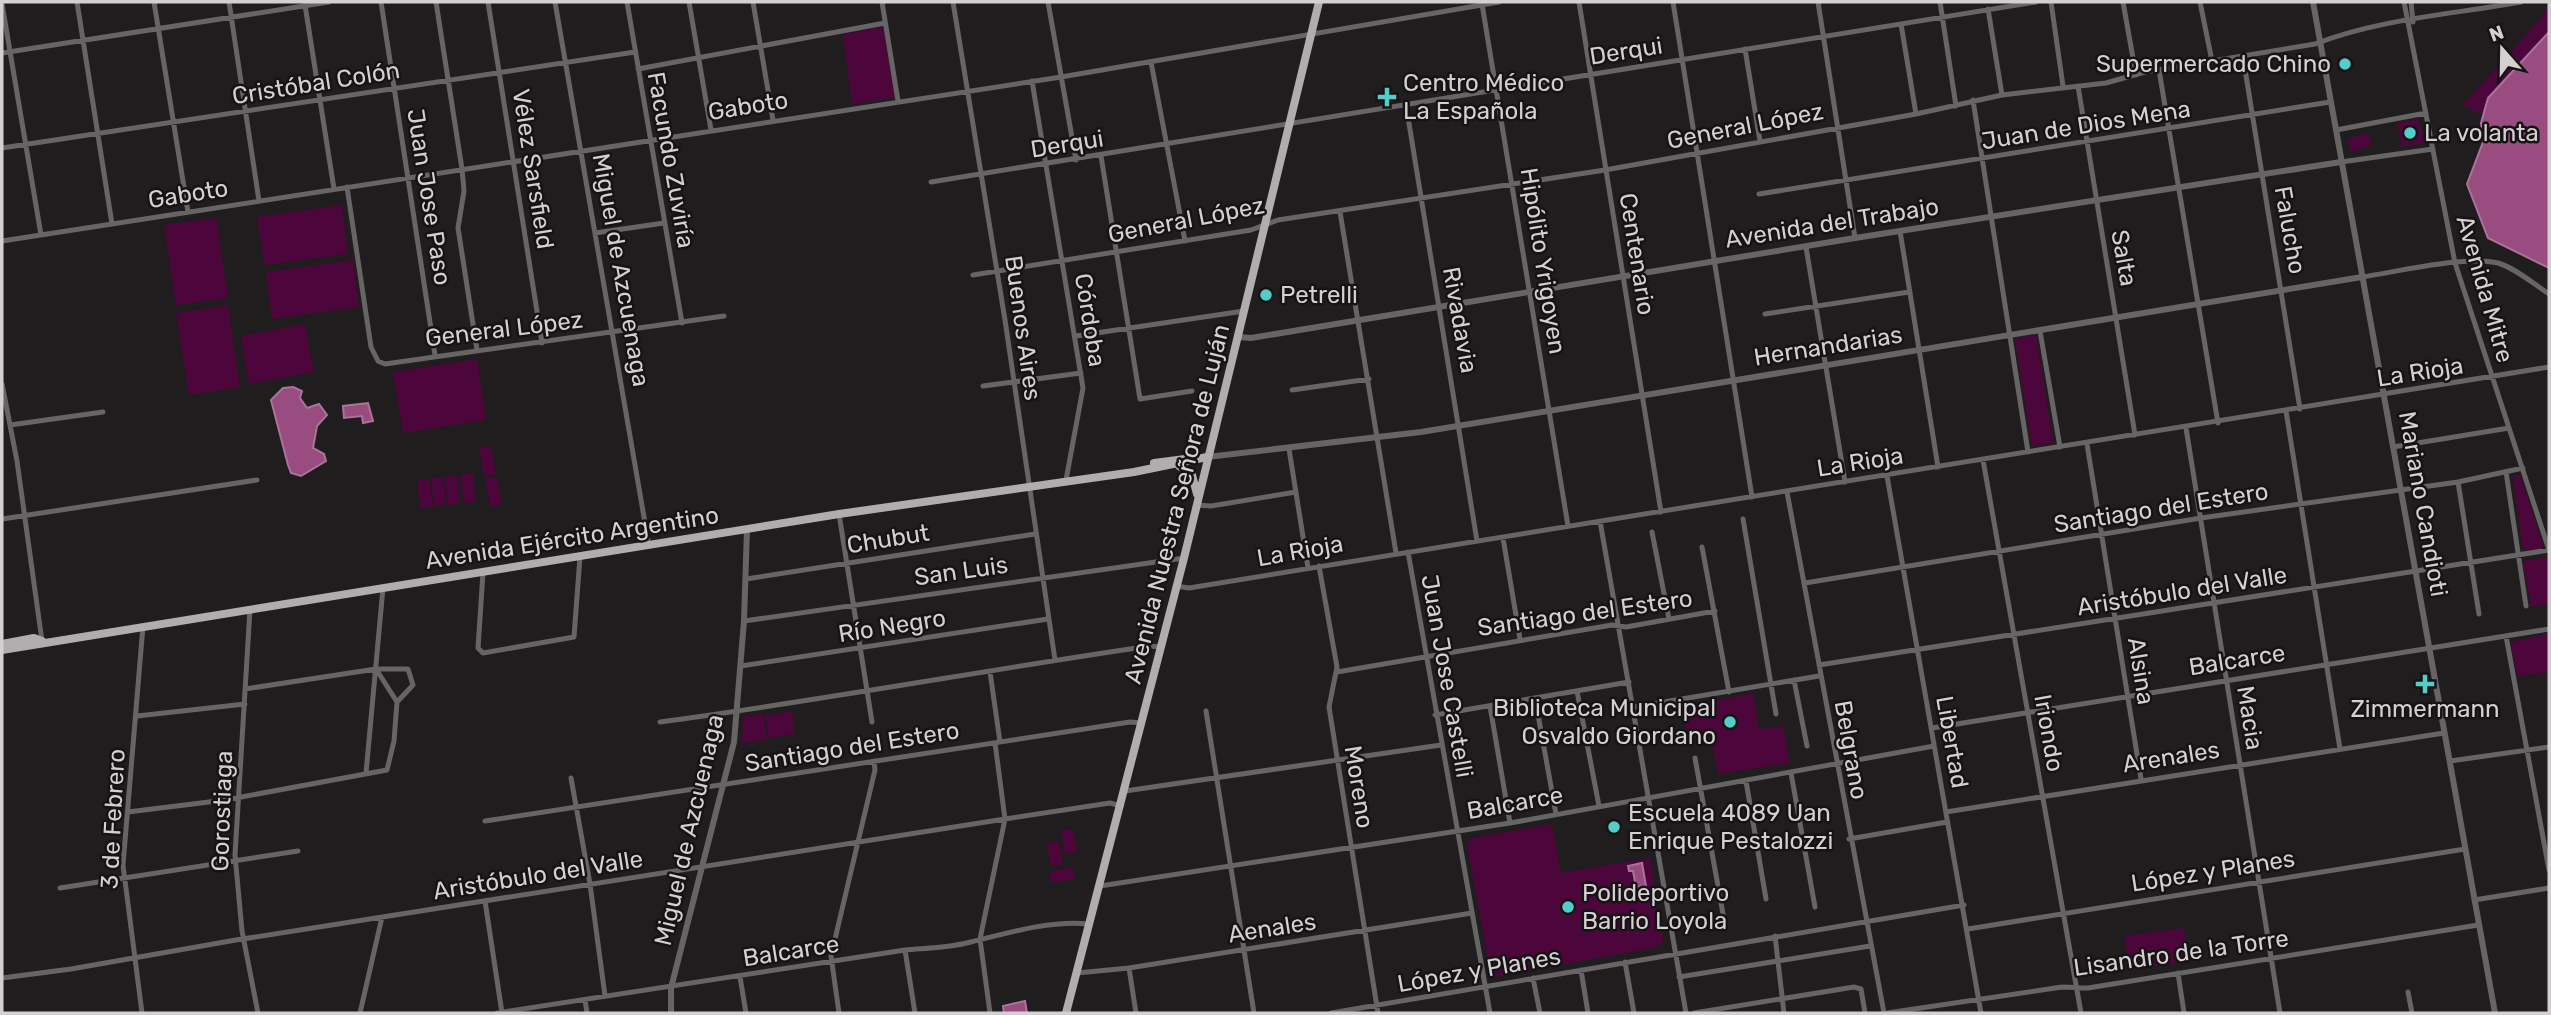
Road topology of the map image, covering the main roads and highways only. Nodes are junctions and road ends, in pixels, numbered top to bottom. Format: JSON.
{"nodes":[{"id":1,"x":1319,"y":2,"type":"edge"},
{"id":2,"x":1207,"y":457,"type":"junction"},
{"id":3,"x":1176,"y":465,"type":"junction"},
{"id":4,"x":1108,"y":474,"type":"junction"},
{"id":5,"x":1197,"y":502,"type":"junction"},
{"id":6,"x":43,"y":641,"type":"junction"},
{"id":7,"x":2,"y":643,"type":"edge"},
{"id":8,"x":2,"y":650,"type":"edge"},
{"id":9,"x":1066,"y":1013,"type":"edge"}],
"edges":[{"from":1,"to":2,"type":"main road","name":"Avenida Nuestra Señora de Luján"},
{"from":2,"to":3,"type":"main road","name":"Avenida Ejército Argentino"},
{"from":2,"to":4,"type":"main road","name":"Avenida Ejército Argentino"},
{"from":2,"to":5,"type":"main road","name":"Avenida Nuestra Señora de Luján"},
{"from":3,"to":4,"type":"main road","name":"Avenida Ejército Argentino"},
{"from":3,"to":5,"type":"main road"},
{"from":4,"to":6,"type":"main road","name":"Avenida Ejército Argentino"},
{"from":5,"to":9,"type":"main road","name":"Avenida Nuestra Señora de Luján"},
{"from":6,"to":7,"type":"main road","name":"Avenida Ejército Argentino"},
{"from":6,"to":8,"type":"main road","name":"Avenida Ejército Argentino"}]}
